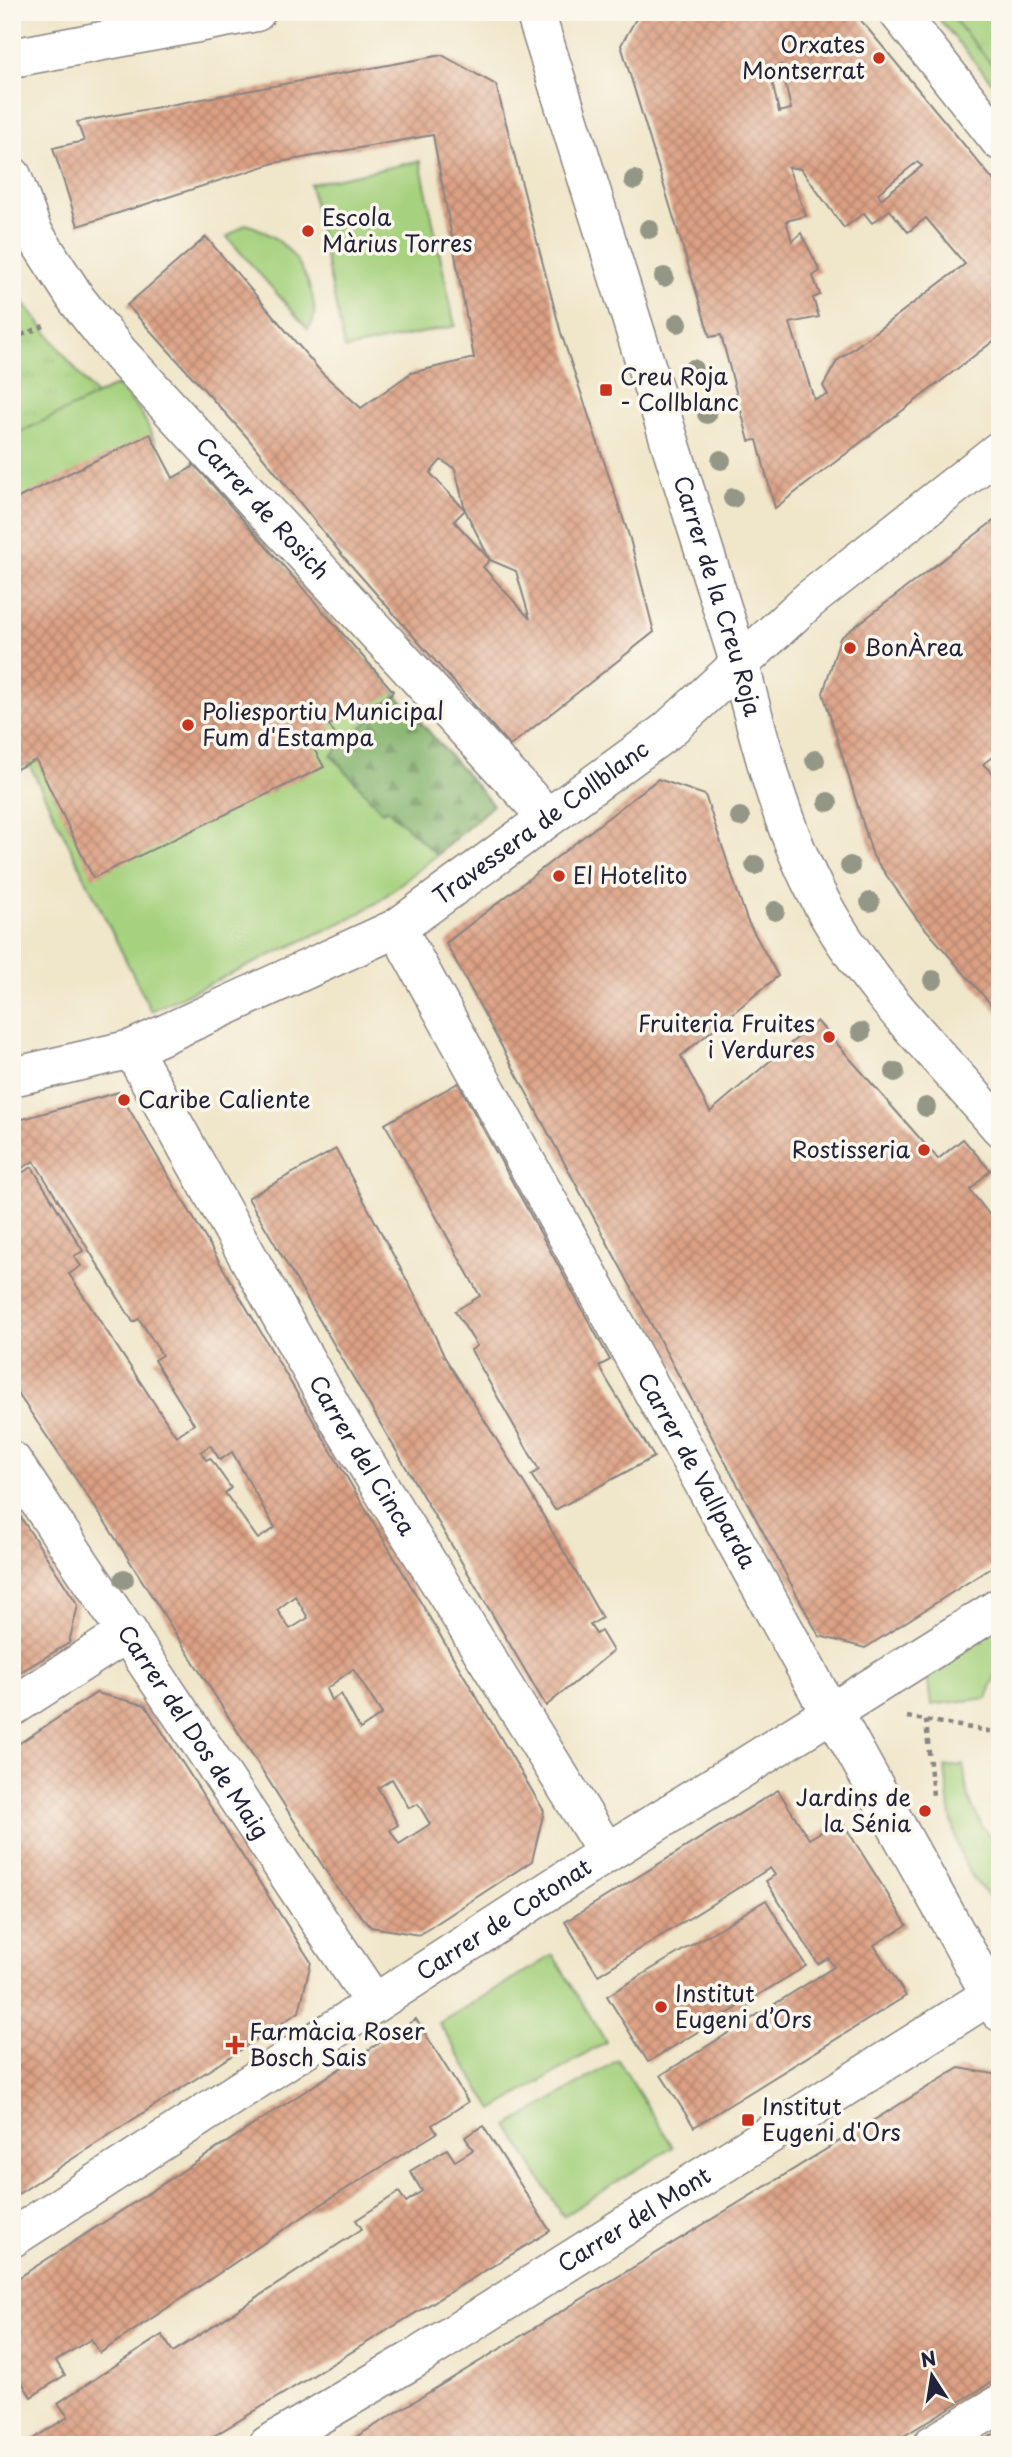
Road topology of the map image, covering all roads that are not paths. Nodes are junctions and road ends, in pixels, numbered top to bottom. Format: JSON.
{"nodes":[{"id":1,"x":535,"y":12,"type":"edge"},
{"id":2,"x":898,"y":12,"type":"edge"},
{"id":3,"x":234,"y":14,"type":"edge"},
{"id":4,"x":12,"y":58,"type":"edge"},
{"id":5,"x":1000,"y":141,"type":"edge"},
{"id":6,"x":12,"y":176,"type":"edge"},
{"id":7,"x":1000,"y":450,"type":"edge"},
{"id":8,"x":740,"y":665,"type":"junction"},
{"id":9,"x":547,"y":817,"type":"junction"},
{"id":10,"x":397,"y":928,"type":"junction"},
{"id":11,"x":132,"y":1049,"type":"junction"},
{"id":12,"x":12,"y":1077,"type":"edge"},
{"id":13,"x":1000,"y":1127,"type":"edge"},
{"id":14,"x":12,"y":1461,"type":"edge"},
{"id":15,"x":1000,"y":1607,"type":"edge"},
{"id":16,"x":128,"y":1632,"type":"junction"},
{"id":17,"x":12,"y":1707,"type":"edge"},
{"id":18,"x":831,"y":1716,"type":"junction"},
{"id":19,"x":607,"y":1853,"type":"junction"},
{"id":20,"x":997,"y":1999,"type":"edge"},
{"id":21,"x":374,"y":2003,"type":"junction"},
{"id":22,"x":12,"y":2238,"type":"edge"},
{"id":23,"x":1000,"y":2404,"type":"edge"},
{"id":24,"x":268,"y":2445,"type":"edge"},
{"id":25,"x":932,"y":2445,"type":"edge"}],
"edges":[{"from":1,"to":8,"type":"street","name":"Carrer de la Creu Roja"},
{"from":2,"to":5,"type":"street"},
{"from":3,"to":4,"type":"street"},
{"from":6,"to":9,"type":"street","name":"Carrer de Rosich"},
{"from":7,"to":8,"type":"street","name":"Travessera de Collblanc"},
{"from":8,"to":9,"type":"street","name":"Travessera de Collblanc"},
{"from":8,"to":13,"type":"street","name":"Carrer de la Creu Roja"},
{"from":9,"to":10,"type":"street","name":"Travessera de Collblanc"},
{"from":10,"to":11,"type":"street","name":"Travessera de Collblanc"},
{"from":10,"to":18,"type":"street","name":"Carrer de Vallparda"},
{"from":11,"to":12,"type":"street","name":"Travessera de Collblanc"},
{"from":11,"to":19,"type":"street","name":"Carrer del Cinca"},
{"from":14,"to":16,"type":"street","name":"Carrer del Dos de Maig"},
{"from":15,"to":18,"type":"street","name":"Carrer de Cotonat"},
{"from":16,"to":17,"type":"street"},
{"from":16,"to":21,"type":"street","name":"Carrer del Dos de Maig"},
{"from":18,"to":19,"type":"street","name":"Carrer de Cotonat"},
{"from":18,"to":20,"type":"street","name":"Carrer de Vallparda"},
{"from":19,"to":21,"type":"street","name":"Carrer de Cotonat"},
{"from":20,"to":24,"type":"street","name":"Carrer del Mont"},
{"from":21,"to":22,"type":"street","name":"Carrer de Cotonat"},
{"from":23,"to":25,"type":"street"}]}
